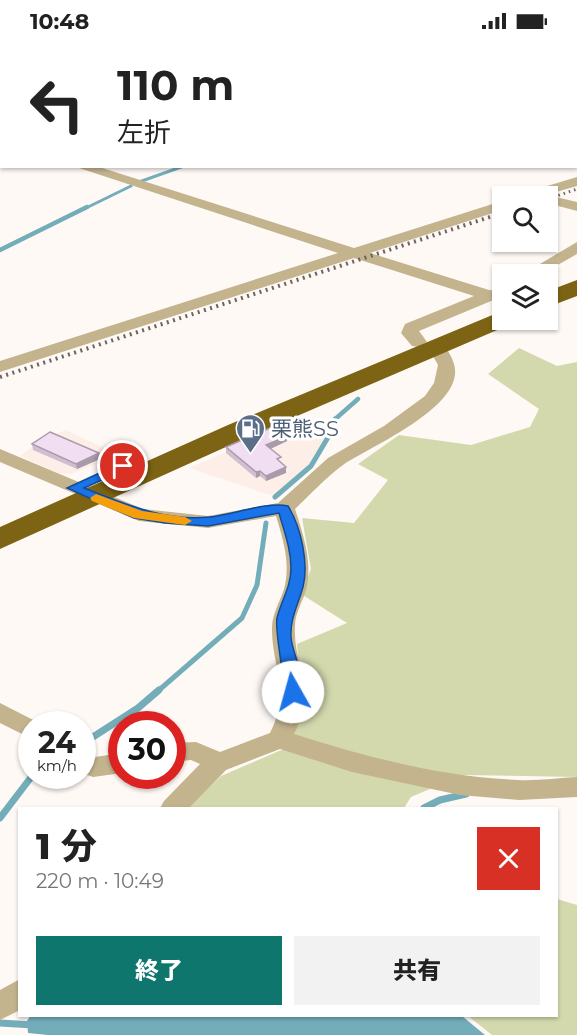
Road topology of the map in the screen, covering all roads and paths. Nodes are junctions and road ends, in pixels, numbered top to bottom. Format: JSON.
{"nodes":[{"id":1,"x":86,"y":168,"type":"edge"},
{"id":2,"x":577,"y":181,"type":"edge"},
{"id":3,"x":558,"y":187,"type":"edge"},
{"id":4,"x":558,"y":202,"type":"edge"},
{"id":5,"x":577,"y":207,"type":"edge"},
{"id":6,"x":492,"y":208,"type":"edge"},
{"id":7,"x":577,"y":247,"type":"edge"},
{"id":8,"x":355,"y":252,"type":"junction"},
{"id":9,"x":548,"y":264,"type":"edge"},
{"id":10,"x":577,"y":275,"type":"edge"},
{"id":11,"x":558,"y":284,"type":"edge"},
{"id":12,"x":577,"y":287,"type":"edge"},
{"id":13,"x":558,"y":296,"type":"edge"},
{"id":14,"x":492,"y":301,"type":"edge"},
{"id":15,"x":492,"y":307,"type":"edge"},
{"id":16,"x":428,"y":344,"type":"junction"},
{"id":17,"x":0,"y":367,"type":"edge"},
{"id":18,"x":0,"y":455,"type":"edge"},
{"id":19,"x":82,"y":492,"type":"junction"},
{"id":20,"x":284,"y":508,"type":"junction"},
{"id":21,"x":0,"y":521,"type":"edge"},
{"id":22,"x":0,"y":539,"type":"edge"},
{"id":23,"x":0,"y":712,"type":"edge"},
{"id":24,"x":18,"y":722,"type":"edge"},
{"id":25,"x":279,"y":739,"type":"junction"},
{"id":26,"x":186,"y":750,"type":"edge"},
{"id":27,"x":218,"y":763,"type":"junction"},
{"id":28,"x":577,"y":787,"type":"edge"},
{"id":29,"x":175,"y":807,"type":"edge"},
{"id":30,"x":18,"y":994,"type":"edge"},
{"id":31,"x":0,"y":1007,"type":"edge"}],
"edges":[{"from":1,"to":8,"type":"street"},
{"from":2,"to":3,"type":"street"},
{"from":4,"to":5,"type":"street"},
{"from":6,"to":8,"type":"street"},
{"from":7,"to":9,"type":"street"},
{"from":8,"to":14,"type":"street"},
{"from":8,"to":17,"type":"street"},
{"from":10,"to":11,"type":"highway"},
{"from":12,"to":13,"type":"highway"},
{"from":15,"to":16,"type":"highway"},
{"from":16,"to":19,"type":"highway"},
{"from":16,"to":20,"type":"street"},
{"from":18,"to":19,"type":"street"},
{"from":19,"to":20,"type":"street"},
{"from":19,"to":21,"type":"highway"},
{"from":19,"to":22,"type":"highway"},
{"from":20,"to":25,"type":"street"},
{"from":23,"to":24,"type":"street"},
{"from":25,"to":27,"type":"street"},
{"from":25,"to":28,"type":"street"},
{"from":26,"to":27,"type":"street"},
{"from":27,"to":29,"type":"street"},
{"from":30,"to":31,"type":"street"}]}
